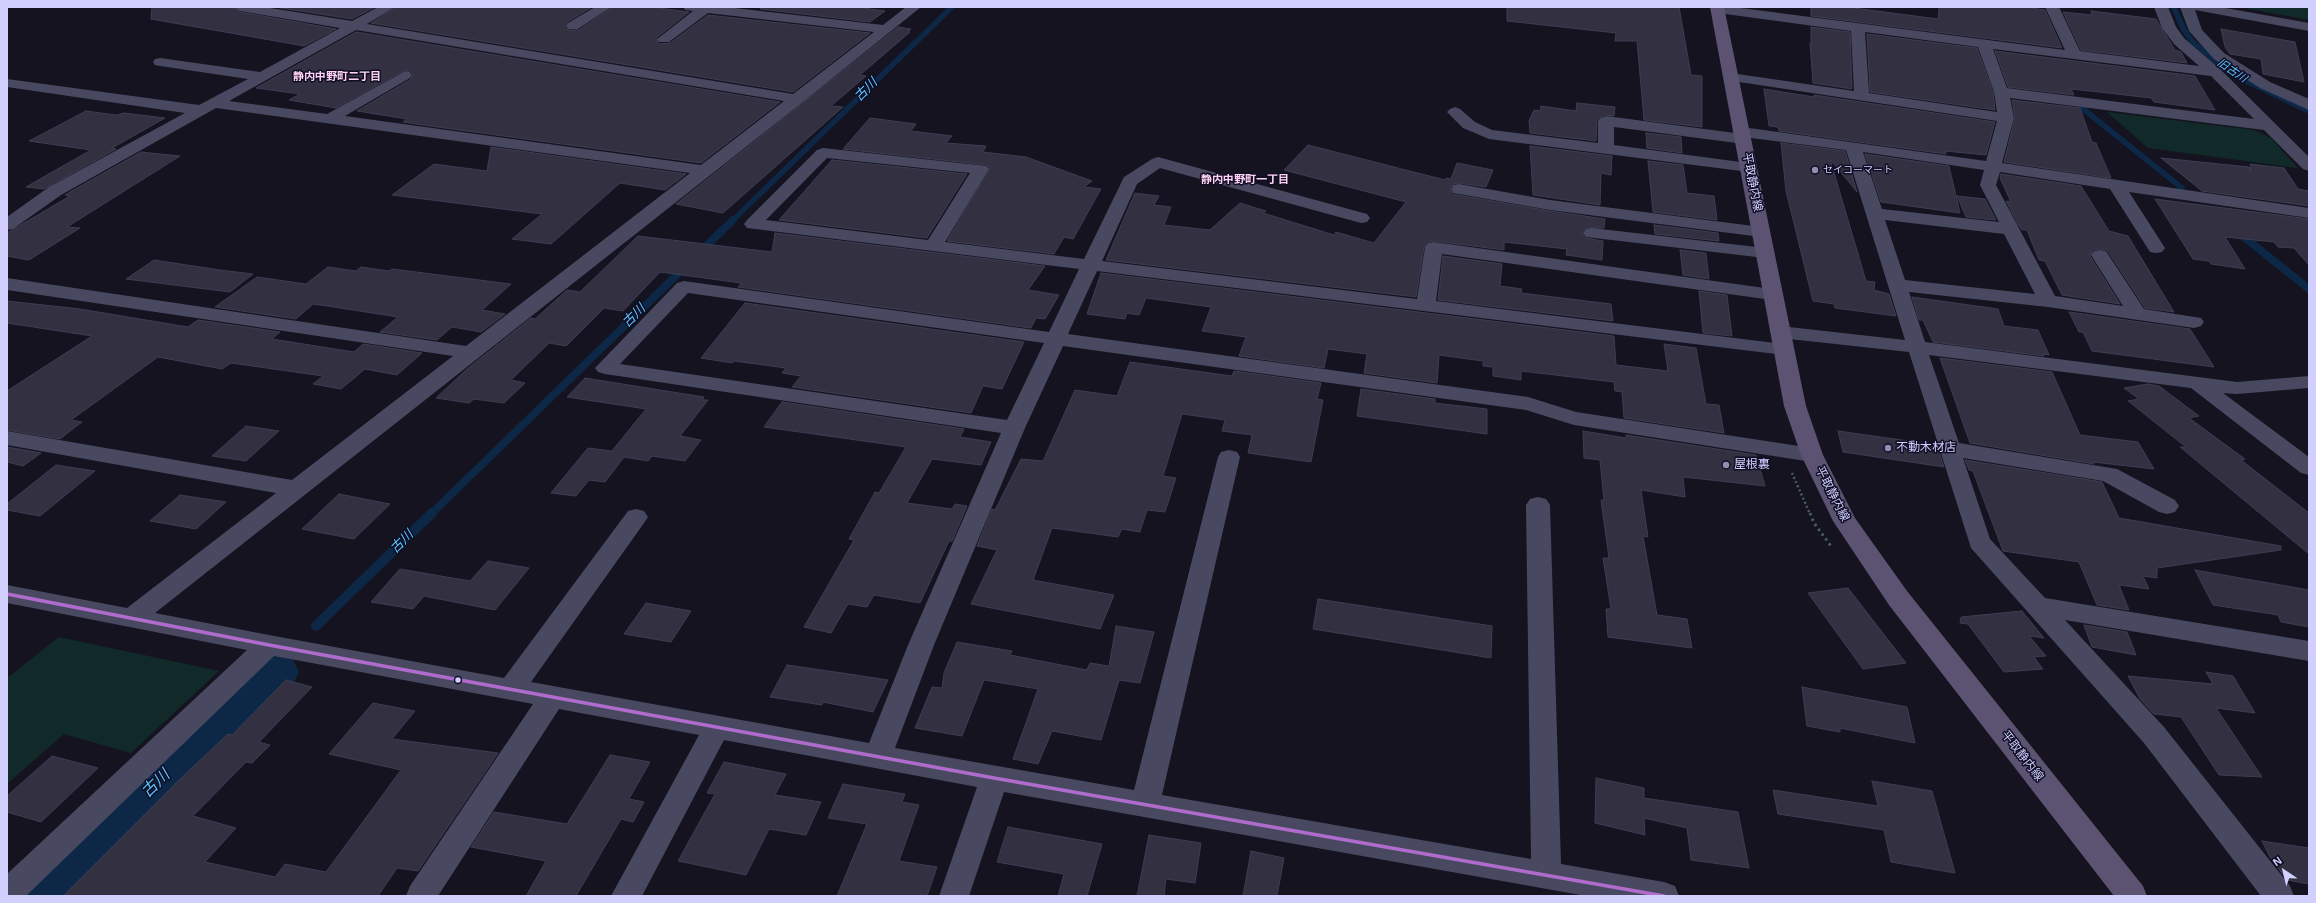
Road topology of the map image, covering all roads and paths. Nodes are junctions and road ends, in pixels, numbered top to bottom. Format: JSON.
{"nodes":[{"id":1,"x":240,"y":7,"type":"edge"},
{"id":2,"x":388,"y":7,"type":"edge"},
{"id":3,"x":604,"y":7,"type":"edge"},
{"id":4,"x":690,"y":7,"type":"edge"},
{"id":5,"x":812,"y":7,"type":"edge"},
{"id":6,"x":914,"y":7,"type":"edge"},
{"id":7,"x":2052,"y":7,"type":"edge"},
{"id":8,"x":2161,"y":7,"type":"edge"},
{"id":9,"x":2187,"y":7,"type":"edge"},
{"id":10,"x":2198,"y":7,"type":"edge"},
{"id":11,"x":706,"y":8,"type":"edge"},
{"id":12,"x":1718,"y":8,"type":"edge"},
{"id":13,"x":796,"y":19,"type":"junction"},
{"id":14,"x":354,"y":25,"type":"junction"},
{"id":15,"x":573,"y":26,"type":"dead end"},
{"id":16,"x":2309,"y":26,"type":"edge"},
{"id":17,"x":1858,"y":28,"type":"junction"},
{"id":18,"x":886,"y":29,"type":"junction"},
{"id":19,"x":664,"y":39,"type":"dead end"},
{"id":20,"x":1984,"y":44,"type":"junction"},
{"id":21,"x":2075,"y":56,"type":"junction"},
{"id":22,"x":160,"y":62,"type":"dead end"},
{"id":23,"x":2215,"y":72,"type":"junction"},
{"id":24,"x":405,"y":75,"type":"dead end"},
{"id":25,"x":261,"y":76,"type":"junction"},
{"id":26,"x":1732,"y":77,"type":"junction"},
{"id":27,"x":7,"y":83,"type":"edge"},
{"id":28,"x":2001,"y":92,"type":"junction"},
{"id":29,"x":1862,"y":96,"type":"junction"},
{"id":30,"x":798,"y":98,"type":"junction"},
{"id":31,"x":2309,"y":105,"type":"edge"},
{"id":32,"x":206,"y":106,"type":"junction"},
{"id":33,"x":1455,"y":112,"type":"dead end"},
{"id":34,"x":2006,"y":118,"type":"junction"},
{"id":35,"x":328,"y":120,"type":"junction"},
{"id":36,"x":2270,"y":126,"type":"junction"},
{"id":37,"x":1743,"y":136,"type":"junction"},
{"id":38,"x":1853,"y":146,"type":"junction"},
{"id":39,"x":1606,"y":150,"type":"junction"},
{"id":40,"x":2309,"y":166,"type":"edge"},
{"id":41,"x":1749,"y":167,"type":"junction"},
{"id":42,"x":1993,"y":167,"type":"junction"},
{"id":43,"x":703,"y":170,"type":"junction"},
{"id":44,"x":2116,"y":185,"type":"junction"},
{"id":45,"x":1459,"y":189,"type":"dead end"},
{"id":46,"x":2309,"y":213,"type":"edge"},
{"id":47,"x":1876,"y":214,"type":"junction"},
{"id":48,"x":1361,"y":218,"type":"dead end"},
{"id":49,"x":7,"y":225,"type":"edge"},
{"id":50,"x":2011,"y":229,"type":"junction"},
{"id":51,"x":1592,"y":233,"type":"dead end"},
{"id":52,"x":1763,"y":243,"type":"junction"},
{"id":53,"x":934,"y":245,"type":"junction"},
{"id":54,"x":2156,"y":248,"type":"dead end"},
{"id":55,"x":2100,"y":255,"type":"dead end"},
{"id":56,"x":1090,"y":264,"type":"junction"},
{"id":57,"x":7,"y":284,"type":"edge"},
{"id":58,"x":1898,"y":285,"type":"junction"},
{"id":59,"x":1772,"y":294,"type":"junction"},
{"id":60,"x":2048,"y":301,"type":"junction"},
{"id":61,"x":1426,"y":305,"type":"junction"},
{"id":62,"x":2138,"y":314,"type":"junction"},
{"id":63,"x":2194,"y":322,"type":"dead end"},
{"id":64,"x":1056,"y":339,"type":"junction"},
{"id":65,"x":1782,"y":341,"type":"junction"},
{"id":66,"x":1916,"y":347,"type":"junction"},
{"id":67,"x":472,"y":353,"type":"junction"},
{"id":68,"x":2309,"y":382,"type":"edge"},
{"id":69,"x":2197,"y":383,"type":"junction"},
{"id":70,"x":1014,"y":428,"type":"junction"},
{"id":71,"x":7,"y":438,"type":"edge"},
{"id":72,"x":1949,"y":449,"type":"junction"},
{"id":73,"x":1812,"y":455,"type":"junction"},
{"id":74,"x":1229,"y":457,"type":"dead end"},
{"id":75,"x":2309,"y":468,"type":"edge"},
{"id":76,"x":298,"y":489,"type":"junction"},
{"id":77,"x":1538,"y":504,"type":"dead end"},
{"id":78,"x":2167,"y":506,"type":"dead end"},
{"id":79,"x":636,"y":517,"type":"dead end"},
{"id":80,"x":7,"y":594,"type":"edge"},
{"id":81,"x":2035,"y":606,"type":"junction"},
{"id":82,"x":131,"y":618,"type":"junction"},
{"id":83,"x":269,"y":645,"type":"junction"},
{"id":84,"x":2309,"y":651,"type":"edge"},
{"id":85,"x":511,"y":689,"type":"junction"},
{"id":86,"x":553,"y":696,"type":"junction"},
{"id":87,"x":717,"y":727,"type":"junction"},
{"id":88,"x":878,"y":756,"type":"junction"},
{"id":89,"x":994,"y":778,"type":"junction"},
{"id":90,"x":1145,"y":804,"type":"junction"},
{"id":91,"x":1546,"y":874,"type":"junction"},
{"id":92,"x":7,"y":894,"type":"edge"},
{"id":93,"x":421,"y":896,"type":"edge"},
{"id":94,"x":626,"y":896,"type":"edge"},
{"id":95,"x":954,"y":896,"type":"edge"},
{"id":96,"x":1664,"y":896,"type":"edge"},
{"id":97,"x":2132,"y":896,"type":"edge"},
{"id":98,"x":2279,"y":896,"type":"edge"}],
"edges":[{"from":1,"to":14,"type":"street"},
{"from":2,"to":14,"type":"street"},
{"from":3,"to":15,"type":"street"},
{"from":4,"to":11,"type":"street"},
{"from":5,"to":13,"type":"street"},
{"from":6,"to":18,"type":"street"},
{"from":7,"to":21,"type":"street"},
{"from":8,"to":23,"type":"street"},
{"from":9,"to":31,"type":"street"},
{"from":10,"to":16,"type":"street"},
{"from":11,"to":13,"type":"street"},
{"from":11,"to":19,"type":"street"},
{"from":12,"to":17,"type":"street"},
{"from":12,"to":26,"type":"main road","name":"平取静内線"},
{"from":13,"to":18,"type":"street"},
{"from":14,"to":25,"type":"street"},
{"from":14,"to":30,"type":"street"},
{"from":17,"to":20,"type":"street"},
{"from":17,"to":29,"type":"street"},
{"from":18,"to":30,"type":"street"},
{"from":20,"to":21,"type":"street"},
{"from":20,"to":28,"type":"street"},
{"from":21,"to":23,"type":"street"},
{"from":22,"to":25,"type":"street"},
{"from":23,"to":36,"type":"street"},
{"from":24,"to":35,"type":"street"},
{"from":25,"to":32,"type":"street"},
{"from":26,"to":29,"type":"street"},
{"from":26,"to":37,"type":"main road","name":"平取静内線"},
{"from":27,"to":32,"type":"street"},
{"from":28,"to":34,"type":"street"},
{"from":28,"to":36,"type":"street"},
{"from":29,"to":34,"type":"street"},
{"from":30,"to":43,"type":"street"},
{"from":32,"to":35,"type":"street"},
{"from":32,"to":49,"type":"street"},
{"from":33,"to":39,"type":"street"},
{"from":34,"to":42,"type":"street"},
{"from":35,"to":43,"type":"street"},
{"from":36,"to":40,"type":"street"},
{"from":37,"to":38,"type":"street"},
{"from":37,"to":39,"type":"street"},
{"from":37,"to":41,"type":"main road","name":"平取静内線"},
{"from":38,"to":42,"type":"street"},
{"from":38,"to":47,"type":"street"},
{"from":39,"to":41,"type":"street"},
{"from":41,"to":52,"type":"main road","name":"平取静内線"},
{"from":42,"to":44,"type":"street"},
{"from":42,"to":50,"type":"street"},
{"from":43,"to":67,"type":"street"},
{"from":44,"to":46,"type":"street"},
{"from":44,"to":54,"type":"street"},
{"from":45,"to":52,"type":"street"},
{"from":47,"to":50,"type":"street"},
{"from":47,"to":58,"type":"street"},
{"from":48,"to":56,"type":"street"},
{"from":50,"to":60,"type":"street"},
{"from":51,"to":52,"type":"street"},
{"from":52,"to":59,"type":"main road","name":"平取静内線"},
{"from":53,"to":53,"type":"street"},
{"from":53,"to":56,"type":"street"},
{"from":55,"to":62,"type":"street"},
{"from":56,"to":61,"type":"street"},
{"from":56,"to":64,"type":"street"},
{"from":57,"to":67,"type":"street"},
{"from":58,"to":60,"type":"street"},
{"from":58,"to":66,"type":"street"},
{"from":59,"to":61,"type":"street"},
{"from":59,"to":65,"type":"main road","name":"平取静内線"},
{"from":60,"to":62,"type":"street"},
{"from":61,"to":65,"type":"street"},
{"from":62,"to":63,"type":"street"},
{"from":64,"to":70,"type":"street"},
{"from":64,"to":70,"type":"street"},
{"from":64,"to":73,"type":"street"},
{"from":65,"to":66,"type":"street"},
{"from":65,"to":73,"type":"main road","name":"平取静内線"},
{"from":66,"to":69,"type":"street"},
{"from":66,"to":72,"type":"street"},
{"from":67,"to":76,"type":"street"},
{"from":68,"to":69,"type":"street"},
{"from":69,"to":75,"type":"street"},
{"from":70,"to":88,"type":"street"},
{"from":71,"to":76,"type":"street"},
{"from":72,"to":78,"type":"street"},
{"from":72,"to":81,"type":"street"},
{"from":73,"to":97,"type":"main road","name":"平取静内線"},
{"from":74,"to":90,"type":"street"},
{"from":76,"to":82,"type":"street"},
{"from":77,"to":91,"type":"street"},
{"from":79,"to":85,"type":"street"},
{"from":80,"to":82,"type":"street"},
{"from":81,"to":84,"type":"street"},
{"from":81,"to":98,"type":"street"},
{"from":82,"to":83,"type":"street"},
{"from":83,"to":85,"type":"street"},
{"from":83,"to":92,"type":"street"},
{"from":85,"to":86,"type":"street"},
{"from":86,"to":87,"type":"street"},
{"from":86,"to":93,"type":"street"},
{"from":87,"to":88,"type":"street"},
{"from":87,"to":94,"type":"street"},
{"from":88,"to":89,"type":"street"},
{"from":89,"to":90,"type":"street"},
{"from":89,"to":95,"type":"street"},
{"from":90,"to":91,"type":"street"},
{"from":91,"to":96,"type":"street"}]}
